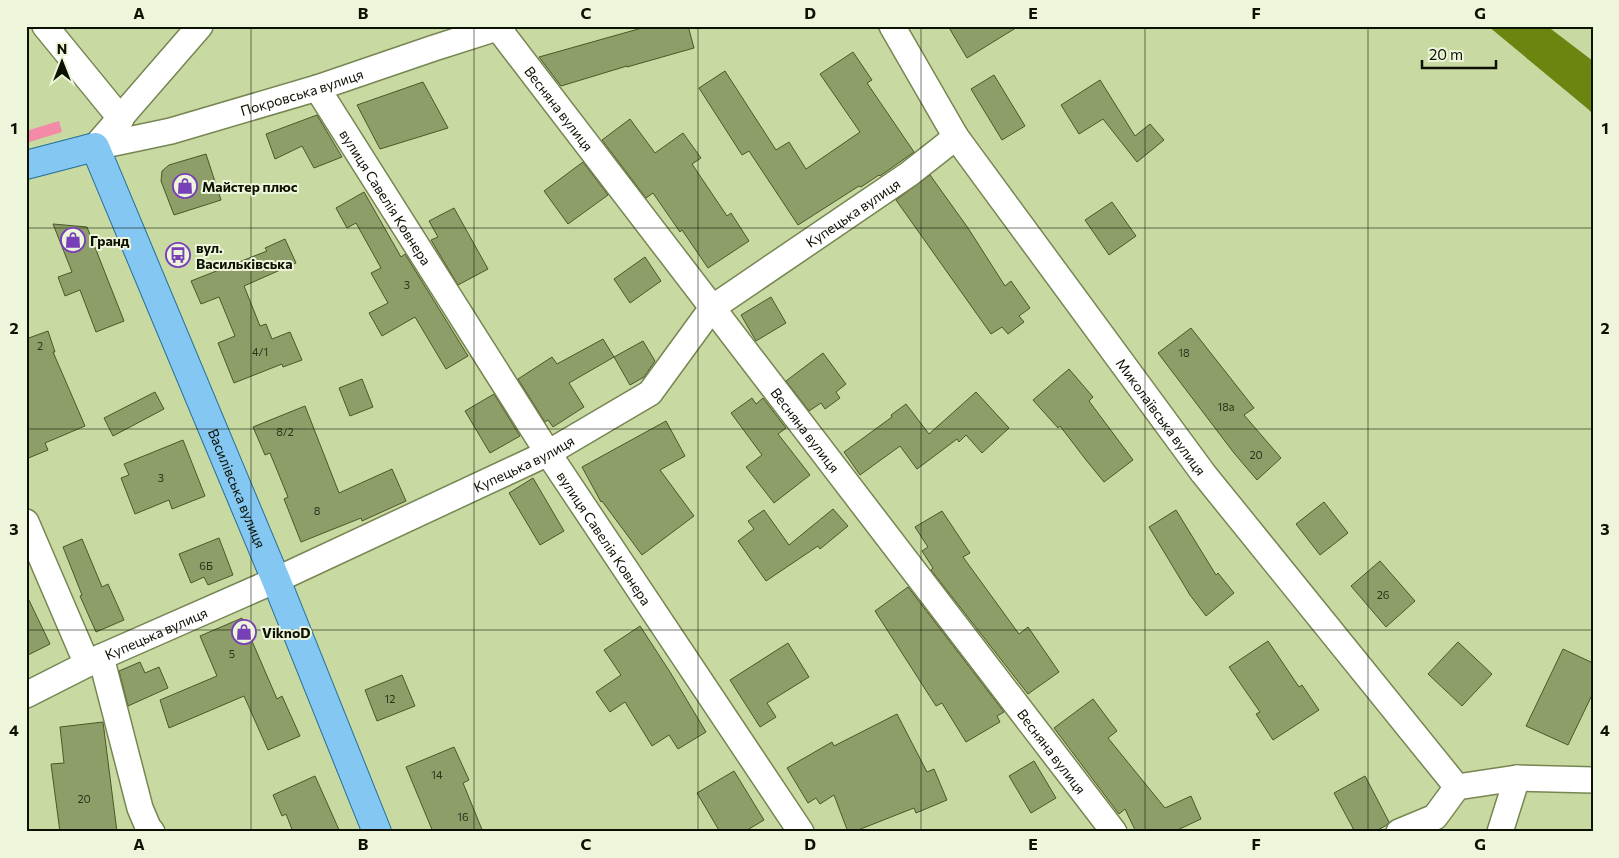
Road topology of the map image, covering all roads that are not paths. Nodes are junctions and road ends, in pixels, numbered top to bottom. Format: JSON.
{"nodes":[{"id":1,"x":45,"y":26,"type":"edge"},
{"id":2,"x":200,"y":26,"type":"edge"},
{"id":3,"x":892,"y":26,"type":"edge"},
{"id":4,"x":501,"y":27,"type":"edge"},
{"id":5,"x":317,"y":88,"type":"junction"},
{"id":6,"x":121,"y":119,"type":"junction"},
{"id":7,"x":956,"y":137,"type":"junction"},
{"id":8,"x":95,"y":147,"type":"junction"},
{"id":9,"x":26,"y":165,"type":"edge"},
{"id":10,"x":712,"y":308,"type":"junction"},
{"id":11,"x":548,"y":453,"type":"junction"},
{"id":12,"x":26,"y":522,"type":"edge"},
{"id":13,"x":276,"y":580,"type":"junction"},
{"id":14,"x":94,"y":661,"type":"junction"},
{"id":15,"x":26,"y":695,"type":"edge"},
{"id":16,"x":1517,"y":778,"type":"junction"},
{"id":17,"x":1593,"y":780,"type":"edge"},
{"id":18,"x":1457,"y":787,"type":"junction"},
{"id":19,"x":152,"y":832,"type":"edge"},
{"id":20,"x":377,"y":832,"type":"edge"},
{"id":21,"x":801,"y":832,"type":"edge"},
{"id":22,"x":1114,"y":832,"type":"edge"},
{"id":23,"x":1399,"y":832,"type":"edge"},
{"id":24,"x":1500,"y":832,"type":"edge"}],
"edges":[{"from":1,"to":6,"type":"street"},
{"from":2,"to":6,"type":"street"},
{"from":3,"to":7,"type":"street","name":"Миколаївська вулиця"},
{"from":4,"to":5,"type":"street","name":"Покровська вулиця"},
{"from":4,"to":10,"type":"street","name":"Весняна вулиця"},
{"from":5,"to":8,"type":"street","name":"Покровська вулиця"},
{"from":5,"to":11,"type":"street","name":"вулиця Савелія Ковнера"},
{"from":6,"to":8,"type":"street"},
{"from":7,"to":10,"type":"street","name":"Купецька вулиця"},
{"from":7,"to":18,"type":"street","name":"Миколаївська вулиця"},
{"from":8,"to":9,"type":"main road","name":"Покровська вулиця"},
{"from":8,"to":13,"type":"main road","name":"Василівська вулиця"},
{"from":10,"to":11,"type":"street","name":"Купецька вулиця"},
{"from":10,"to":22,"type":"street","name":"Весняна вулиця"},
{"from":11,"to":13,"type":"street","name":"Купецька вулиця"},
{"from":11,"to":21,"type":"street","name":"вулиця Савелія Ковнера"},
{"from":12,"to":14,"type":"street"},
{"from":13,"to":14,"type":"street","name":"Купецька вулиця"},
{"from":13,"to":20,"type":"main road","name":"Василівська вулиця"},
{"from":14,"to":15,"type":"street","name":"Купецька вулиця"},
{"from":14,"to":19,"type":"street"},
{"from":16,"to":17,"type":"street"},
{"from":16,"to":18,"type":"street"},
{"from":16,"to":24,"type":"street"},
{"from":18,"to":23,"type":"street"}]}
